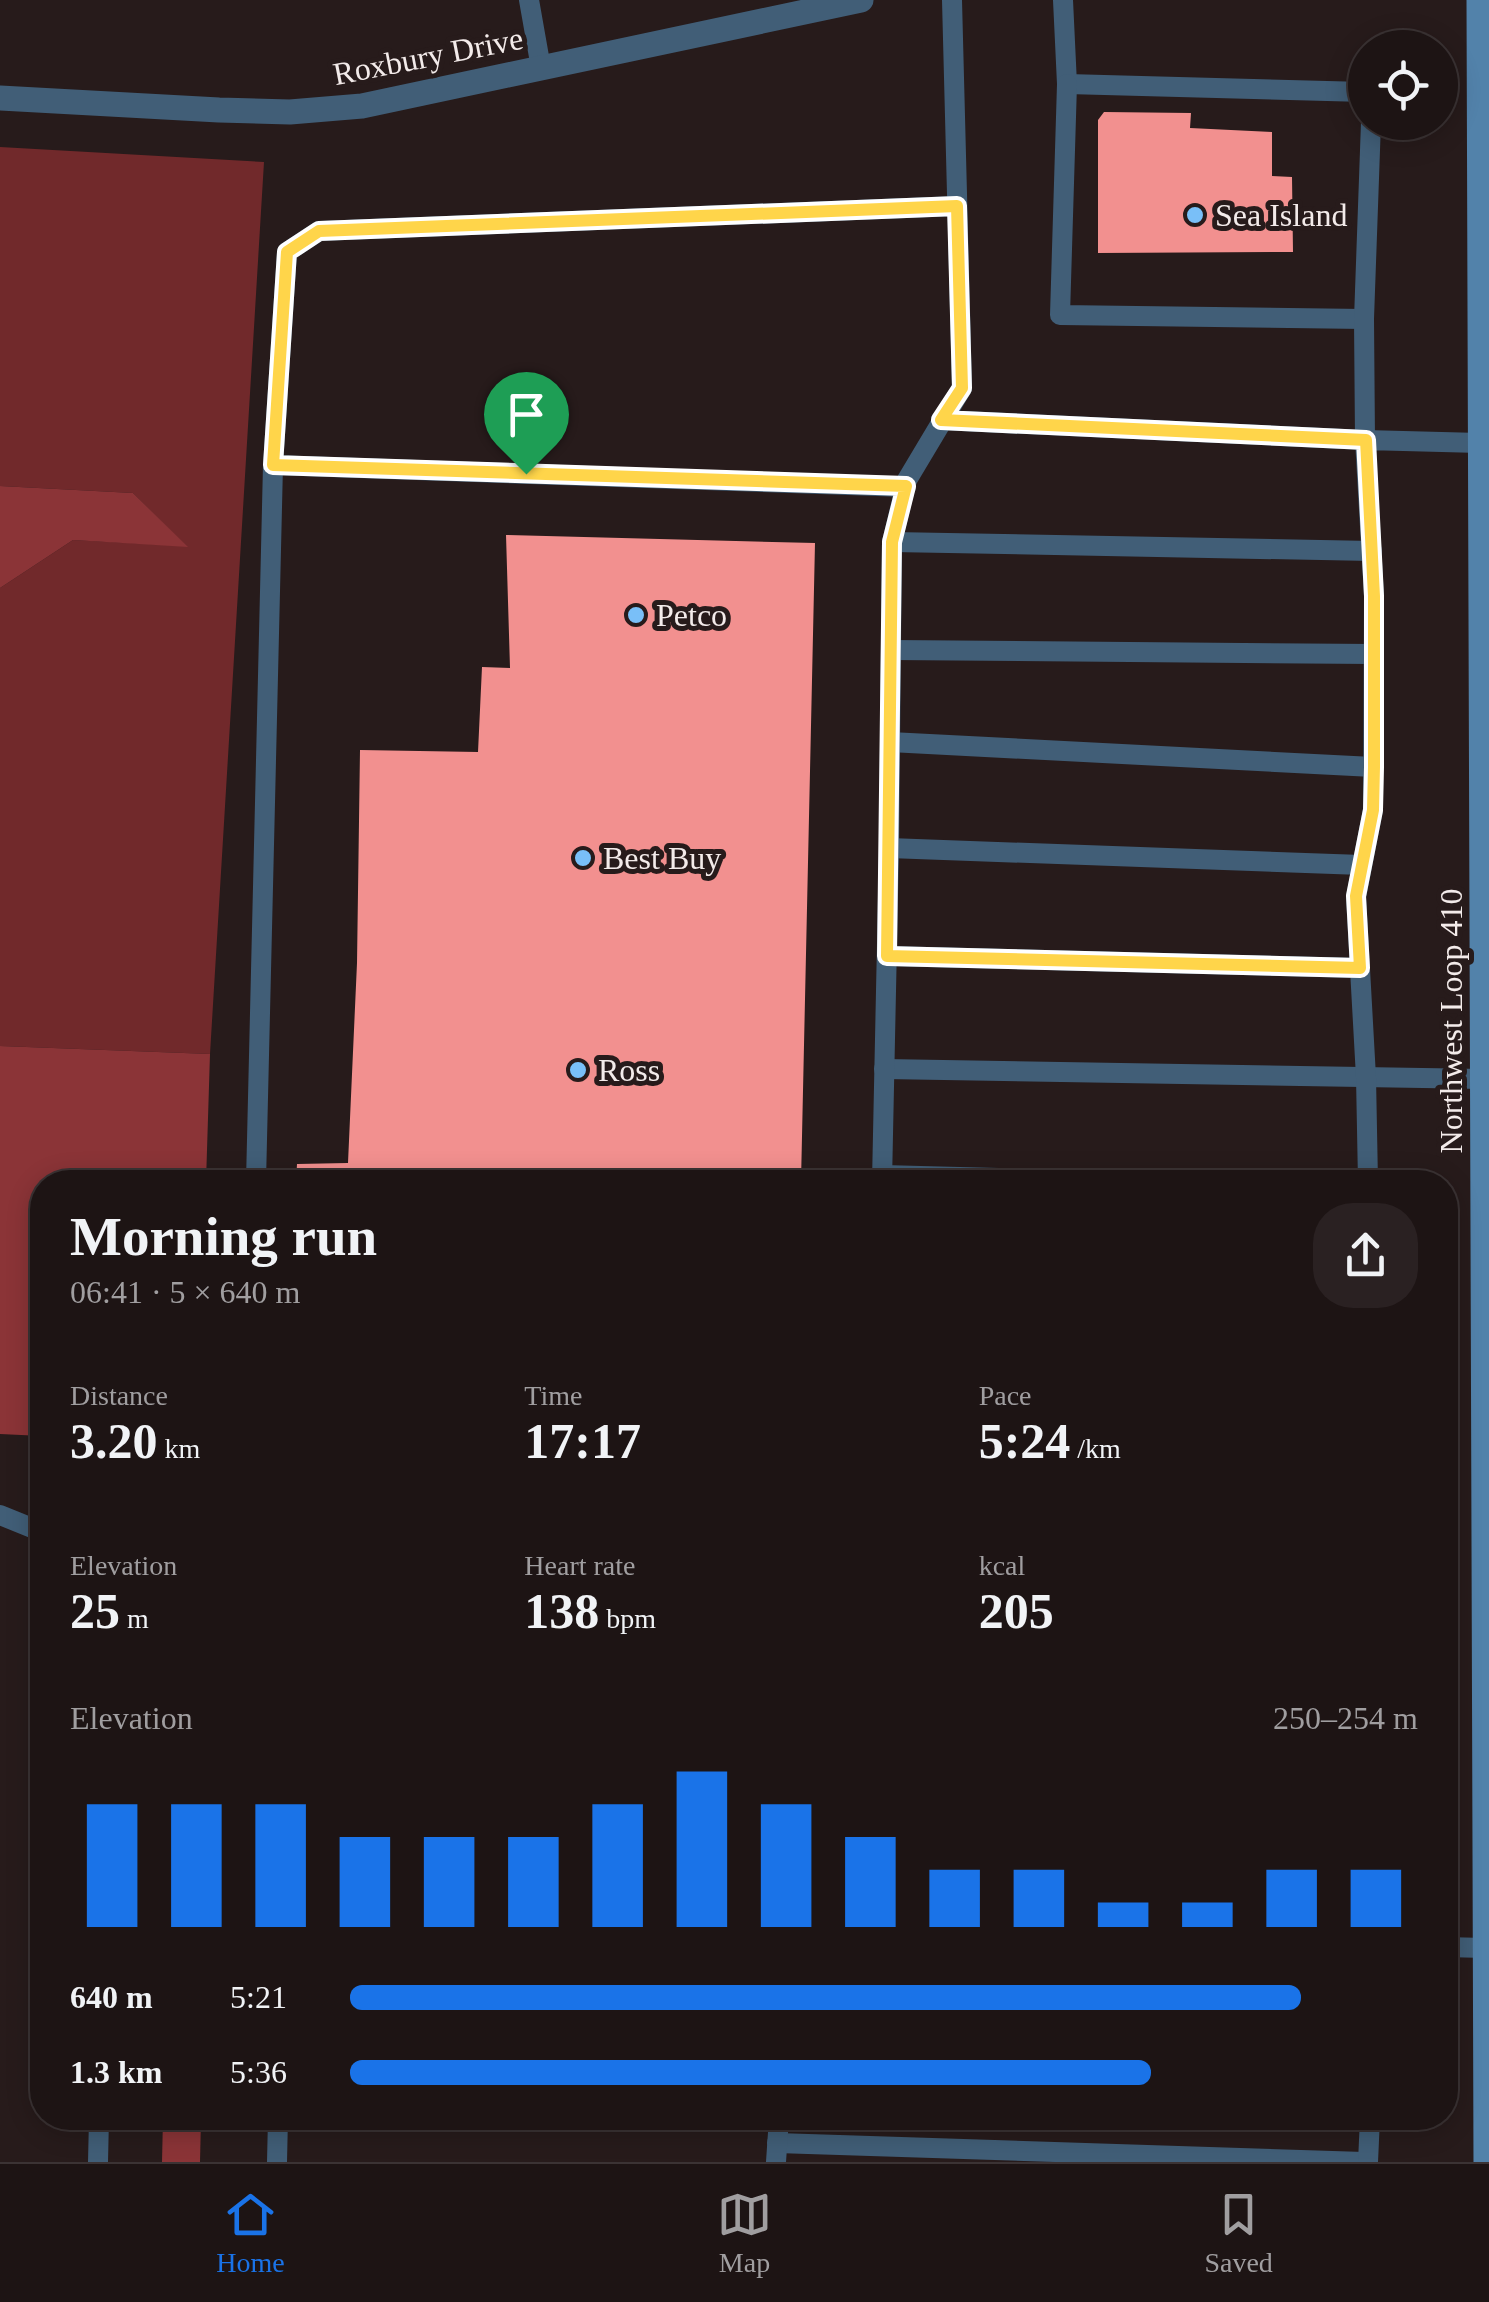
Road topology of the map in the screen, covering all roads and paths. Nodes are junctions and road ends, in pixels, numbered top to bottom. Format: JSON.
{"nodes":[{"id":1,"x":529,"y":0,"type":"edge"},
{"id":2,"x":861,"y":0,"type":"edge"},
{"id":3,"x":952,"y":0,"type":"edge"},
{"id":4,"x":1063,"y":0,"type":"edge"},
{"id":5,"x":1479,"y":0,"type":"edge"},
{"id":6,"x":541,"y":68,"type":"junction"},
{"id":7,"x":1067,"y":84,"type":"junction"},
{"id":8,"x":1348,"y":92,"type":"edge"},
{"id":9,"x":0,"y":98,"type":"edge"},
{"id":10,"x":1370,"y":140,"type":"edge"},
{"id":11,"x":957,"y":206,"type":"junction"},
{"id":12,"x":1364,"y":319,"type":"junction"},
{"id":13,"x":941,"y":420,"type":"junction"},
{"id":14,"x":1366,"y":440,"type":"junction"},
{"id":15,"x":1480,"y":443,"type":"junction"},
{"id":16,"x":273,"y":465,"type":"junction"},
{"id":17,"x":906,"y":486,"type":"junction"},
{"id":18,"x":892,"y":542,"type":"junction"},
{"id":19,"x":1372,"y":551,"type":"junction"},
{"id":20,"x":890,"y":650,"type":"junction"},
{"id":21,"x":1374,"y":654,"type":"junction"},
{"id":22,"x":890,"y":742,"type":"junction"},
{"id":23,"x":1374,"y":767,"type":"junction"},
{"id":24,"x":889,"y":848,"type":"junction"},
{"id":25,"x":1362,"y":865,"type":"junction"},
{"id":26,"x":887,"y":956,"type":"junction"},
{"id":27,"x":1360,"y":968,"type":"junction"},
{"id":28,"x":884,"y":1069,"type":"junction"},
{"id":29,"x":1366,"y":1077,"type":"junction"},
{"id":30,"x":1484,"y":1079,"type":"junction"},
{"id":31,"x":256,"y":1170,"type":"edge"},
{"id":32,"x":882,"y":1170,"type":"edge"},
{"id":33,"x":1368,"y":1170,"type":"edge"},
{"id":34,"x":0,"y":1516,"type":"edge"},
{"id":35,"x":30,"y":1527,"type":"edge"},
{"id":36,"x":1458,"y":1947,"type":"edge"},
{"id":37,"x":1485,"y":1948,"type":"junction"},
{"id":38,"x":99,"y":2130,"type":"edge"},
{"id":39,"x":278,"y":2130,"type":"edge"},
{"id":40,"x":1369,"y":2130,"type":"edge"},
{"id":41,"x":776,"y":2152,"type":"edge"},
{"id":42,"x":98,"y":2162,"type":"edge"},
{"id":43,"x":277,"y":2162,"type":"edge"},
{"id":44,"x":1366,"y":2162,"type":"edge"},
{"id":45,"x":1486,"y":2162,"type":"edge"}],
"edges":[{"from":1,"to":6,"type":"lane"},
{"from":2,"to":6,"type":"street","name":"Roxbury Drive"},
{"from":3,"to":11,"type":"lane"},
{"from":4,"to":7,"type":"lane"},
{"from":5,"to":15,"type":"main road","name":"Northwest Loop 410"},
{"from":6,"to":9,"type":"street","name":"Roxbury Drive"},
{"from":7,"to":8,"type":"lane"},
{"from":7,"to":12,"type":"lane"},
{"from":10,"to":12,"type":"lane"},
{"from":11,"to":13,"type":"lane"},
{"from":11,"to":16,"type":"lane"},
{"from":12,"to":14,"type":"lane"},
{"from":13,"to":14,"type":"lane"},
{"from":13,"to":17,"type":"lane"},
{"from":14,"to":15,"type":"lane"},
{"from":14,"to":19,"type":"lane"},
{"from":15,"to":30,"type":"main road","name":"Northwest Loop 410"},
{"from":16,"to":17,"type":"lane"},
{"from":16,"to":31,"type":"lane"},
{"from":17,"to":18,"type":"lane"},
{"from":18,"to":19,"type":"lane"},
{"from":18,"to":20,"type":"lane"},
{"from":19,"to":21,"type":"lane"},
{"from":20,"to":21,"type":"lane"},
{"from":20,"to":22,"type":"lane"},
{"from":21,"to":23,"type":"lane"},
{"from":22,"to":23,"type":"lane"},
{"from":22,"to":24,"type":"lane"},
{"from":23,"to":25,"type":"lane"},
{"from":24,"to":25,"type":"lane"},
{"from":24,"to":26,"type":"lane"},
{"from":25,"to":27,"type":"lane"},
{"from":26,"to":27,"type":"lane"},
{"from":26,"to":28,"type":"lane"},
{"from":27,"to":29,"type":"lane"},
{"from":28,"to":29,"type":"lane"},
{"from":28,"to":32,"type":"lane"},
{"from":29,"to":30,"type":"lane"},
{"from":29,"to":33,"type":"lane"},
{"from":30,"to":37,"type":"main road","name":"Northwest Loop 410"},
{"from":34,"to":35,"type":"lane"},
{"from":36,"to":37,"type":"lane"},
{"from":37,"to":45,"type":"main road","name":"Northwest Loop 410"},
{"from":38,"to":42,"type":"lane"},
{"from":39,"to":43,"type":"lane"},
{"from":40,"to":44,"type":"lane"},
{"from":41,"to":44,"type":"lane"}]}
